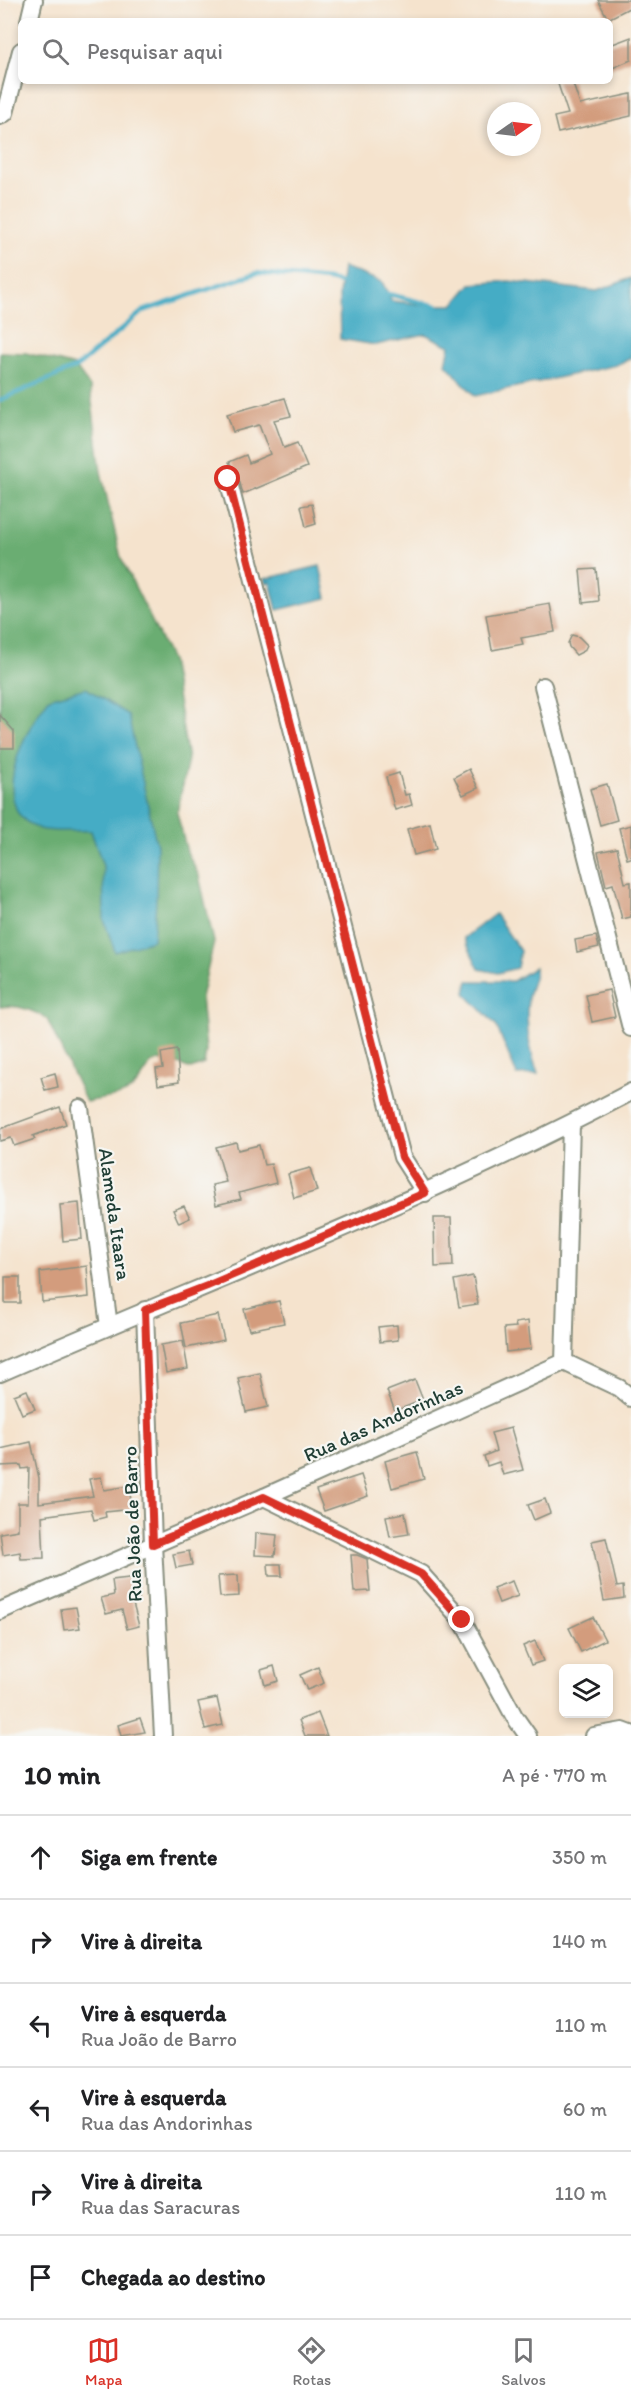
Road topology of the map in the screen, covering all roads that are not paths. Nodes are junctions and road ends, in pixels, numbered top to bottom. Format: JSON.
{"nodes":[{"id":1,"x":34,"y":0,"type":"edge"},
{"id":2,"x":30,"y":18,"type":"edge"},
{"id":3,"x":18,"y":63,"type":"edge"},
{"id":4,"x":0,"y":116,"type":"edge"},
{"id":5,"x":228,"y":479,"type":"dead end"},
{"id":6,"x":543,"y":686,"type":"dead end"},
{"id":7,"x":631,"y":1029,"type":"edge"},
{"id":8,"x":631,"y":1092,"type":"edge"},
{"id":9,"x":80,"y":1108,"type":"dead end"},
{"id":10,"x":571,"y":1124,"type":"junction"},
{"id":11,"x":425,"y":1193,"type":"junction"},
{"id":12,"x":145,"y":1310,"type":"junction"},
{"id":13,"x":109,"y":1326,"type":"junction"},
{"id":14,"x":564,"y":1362,"type":"junction"},
{"id":15,"x":0,"y":1373,"type":"edge"},
{"id":16,"x":631,"y":1398,"type":"edge"},
{"id":17,"x":264,"y":1497,"type":"junction"},
{"id":18,"x":153,"y":1544,"type":"junction"},
{"id":19,"x":0,"y":1611,"type":"edge"},
{"id":20,"x":628,"y":1730,"type":"edge"},
{"id":21,"x":162,"y":1736,"type":"edge"},
{"id":22,"x":528,"y":1736,"type":"edge"},
{"id":23,"x":594,"y":1736,"type":"edge"}],
"edges":[{"from":1,"to":2,"type":"street"},
{"from":3,"to":4,"type":"street"},
{"from":5,"to":11,"type":"street"},
{"from":6,"to":7,"type":"street"},
{"from":8,"to":10,"type":"street"},
{"from":9,"to":13,"type":"street","name":"Alameda Itaara"},
{"from":10,"to":11,"type":"street"},
{"from":10,"to":14,"type":"street"},
{"from":11,"to":12,"type":"street"},
{"from":12,"to":13,"type":"street"},
{"from":12,"to":18,"type":"street","name":"Rua João de Barro"},
{"from":13,"to":15,"type":"street"},
{"from":14,"to":16,"type":"street"},
{"from":14,"to":17,"type":"street","name":"Rua das Andorinhas"},
{"from":17,"to":18,"type":"street","name":"Rua das Andorinhas"},
{"from":17,"to":22,"type":"street"},
{"from":18,"to":19,"type":"street","name":"Rua das Andorinhas"},
{"from":18,"to":21,"type":"street","name":"Rua João de Barro"},
{"from":20,"to":23,"type":"street"}]}
